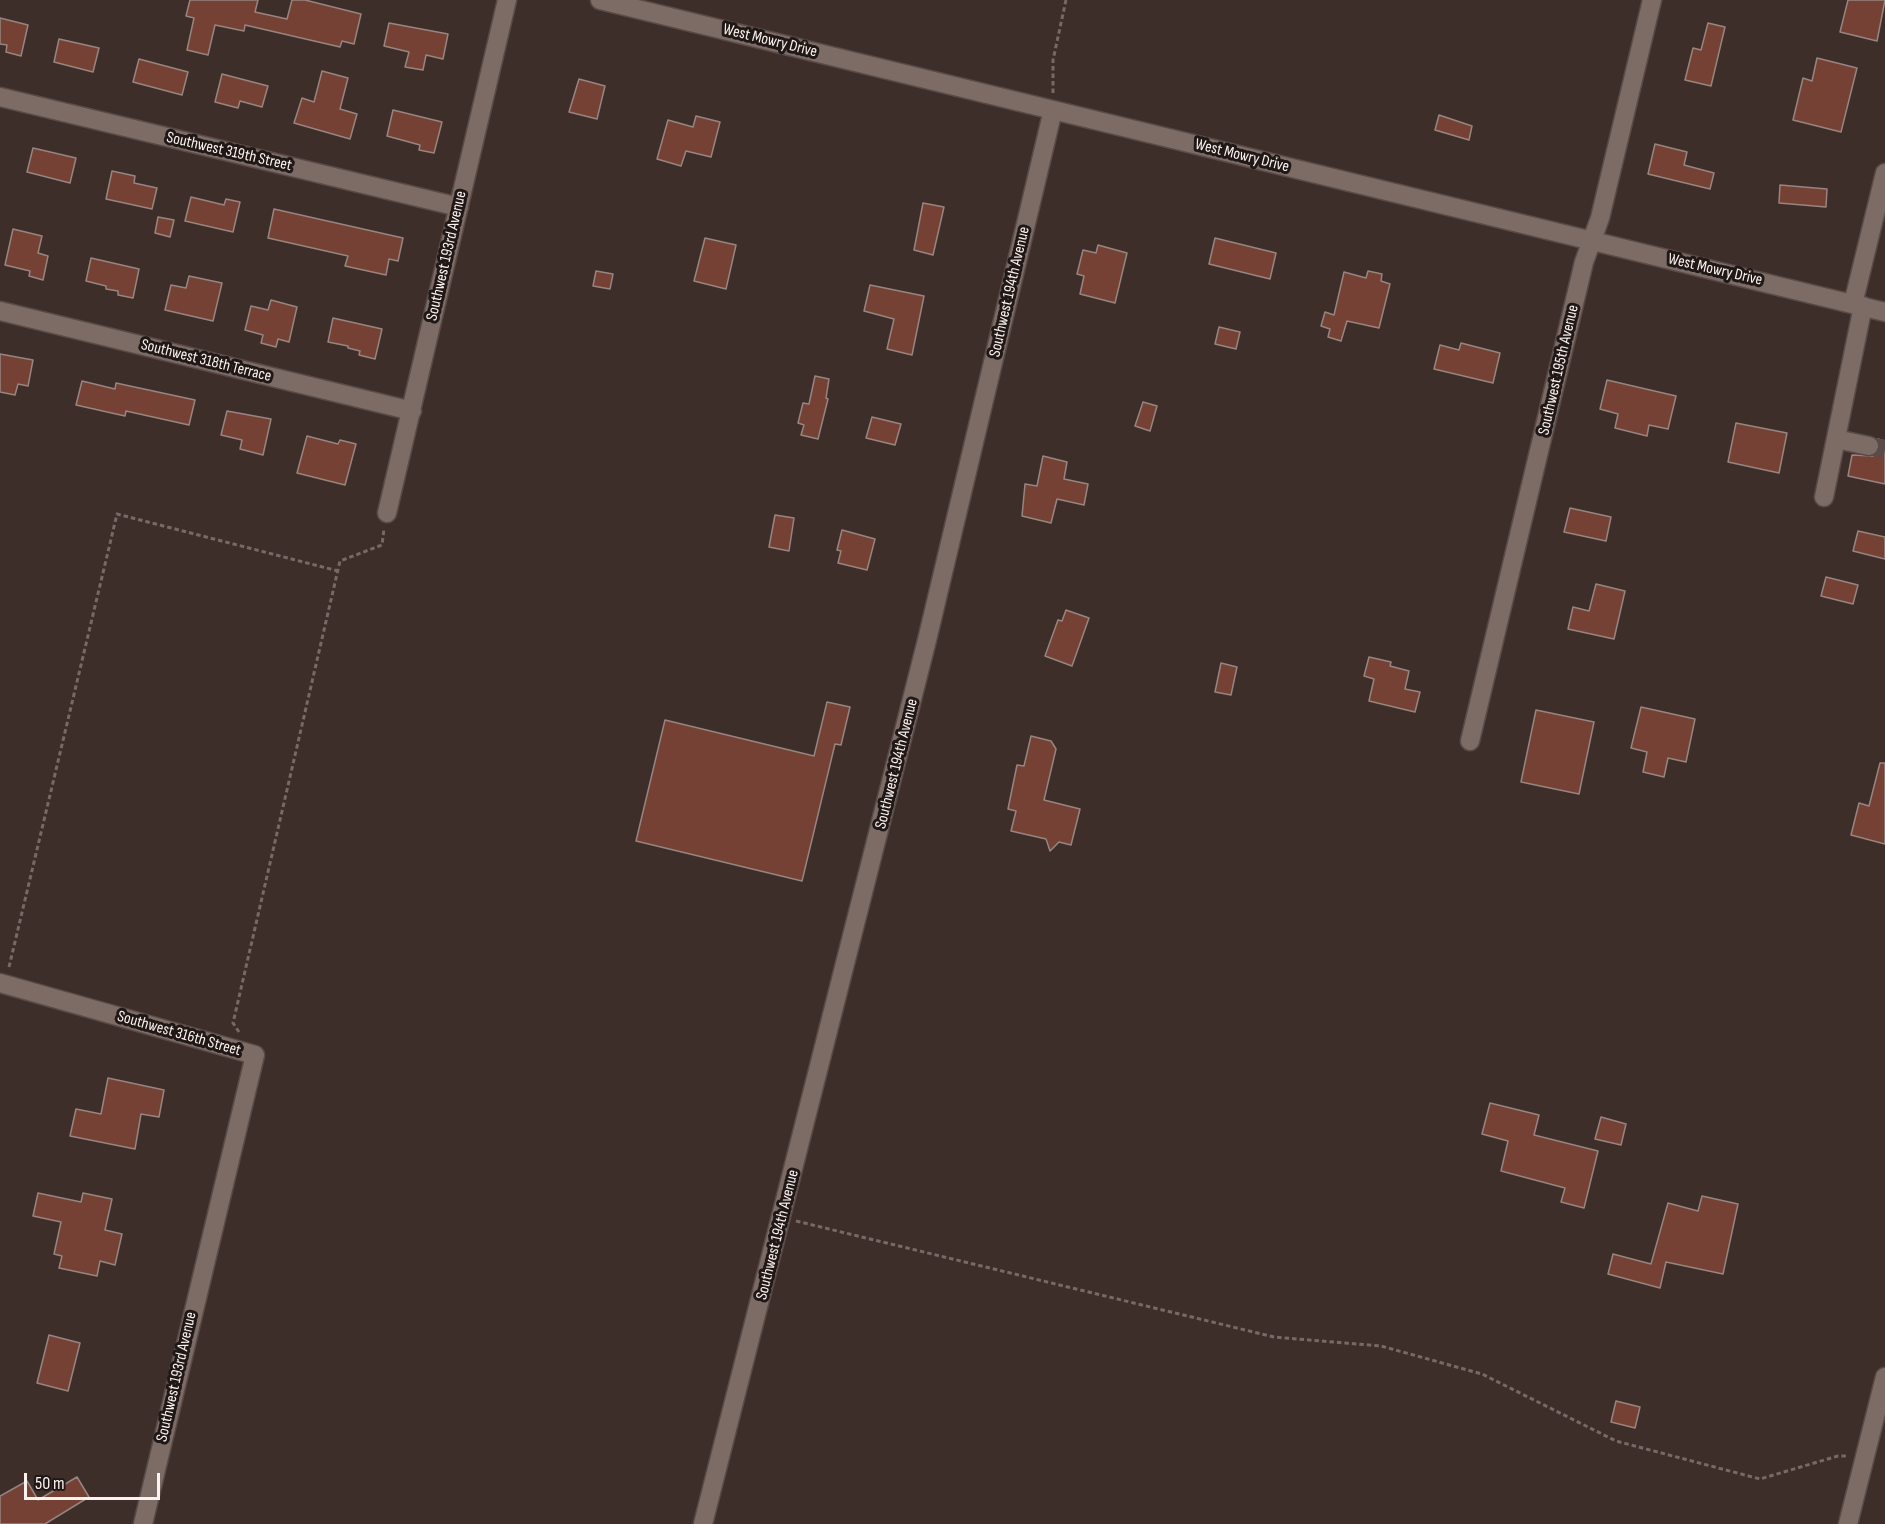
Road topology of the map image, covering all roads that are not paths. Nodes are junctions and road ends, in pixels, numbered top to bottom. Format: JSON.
{"nodes":[{"id":1,"x":507,"y":0,"type":"edge"},
{"id":2,"x":600,"y":0,"type":"edge"},
{"id":3,"x":1652,"y":0,"type":"edge"},
{"id":4,"x":0,"y":97,"type":"edge"},
{"id":5,"x":1053,"y":110,"type":"junction"},
{"id":6,"x":1885,"y":173,"type":"edge"},
{"id":7,"x":459,"y":207,"type":"junction"},
{"id":8,"x":1592,"y":241,"type":"junction"},
{"id":9,"x":1858,"y":305,"type":"junction"},
{"id":10,"x":0,"y":311,"type":"edge"},
{"id":11,"x":1885,"y":312,"type":"edge"},
{"id":12,"x":412,"y":411,"type":"junction"},
{"id":13,"x":1836,"y":439,"type":"junction"},
{"id":14,"x":1869,"y":446,"type":"tunnel mouth"},
{"id":15,"x":1824,"y":497,"type":"dead end"},
{"id":16,"x":387,"y":513,"type":"road end"},
{"id":17,"x":1470,"y":741,"type":"dead end"},
{"id":18,"x":2,"y":983,"type":"edge"},
{"id":19,"x":212,"y":1230,"type":"joint"},
{"id":20,"x":1885,"y":1377,"type":"edge"},
{"id":21,"x":143,"y":1524,"type":"edge"},
{"id":22,"x":703,"y":1524,"type":"edge"},
{"id":23,"x":1848,"y":1524,"type":"edge"}],
"edges":[{"from":1,"to":7,"type":"street","name":"Southwest 193rd Avenue"},
{"from":2,"to":5,"type":"street","name":"West Mowry Drive"},
{"from":3,"to":8,"type":"street","name":"Southwest 195th Avenue"},
{"from":4,"to":7,"type":"street","name":"Southwest 319th Street"},
{"from":5,"to":8,"type":"street","name":"West Mowry Drive"},
{"from":5,"to":22,"type":"street","name":"Southwest 194th Avenue"},
{"from":6,"to":9,"type":"street"},
{"from":7,"to":12,"type":"street","name":"Southwest 193rd Avenue"},
{"from":8,"to":9,"type":"street","name":"West Mowry Drive"},
{"from":8,"to":17,"type":"street","name":"Southwest 195th Avenue"},
{"from":9,"to":11,"type":"street","name":"West Mowry Drive"},
{"from":9,"to":13,"type":"street"},
{"from":10,"to":12,"type":"street","name":"Southwest 318th Terrace"},
{"from":12,"to":16,"type":"street","name":"Southwest 193rd Avenue"},
{"from":13,"to":14,"type":"street"},
{"from":13,"to":15,"type":"street"},
{"from":18,"to":19,"type":"street","name":"Southwest 316th Street"},
{"from":19,"to":21,"type":"street","name":"Southwest 193rd Avenue"},
{"from":20,"to":23,"type":"street"}]}
